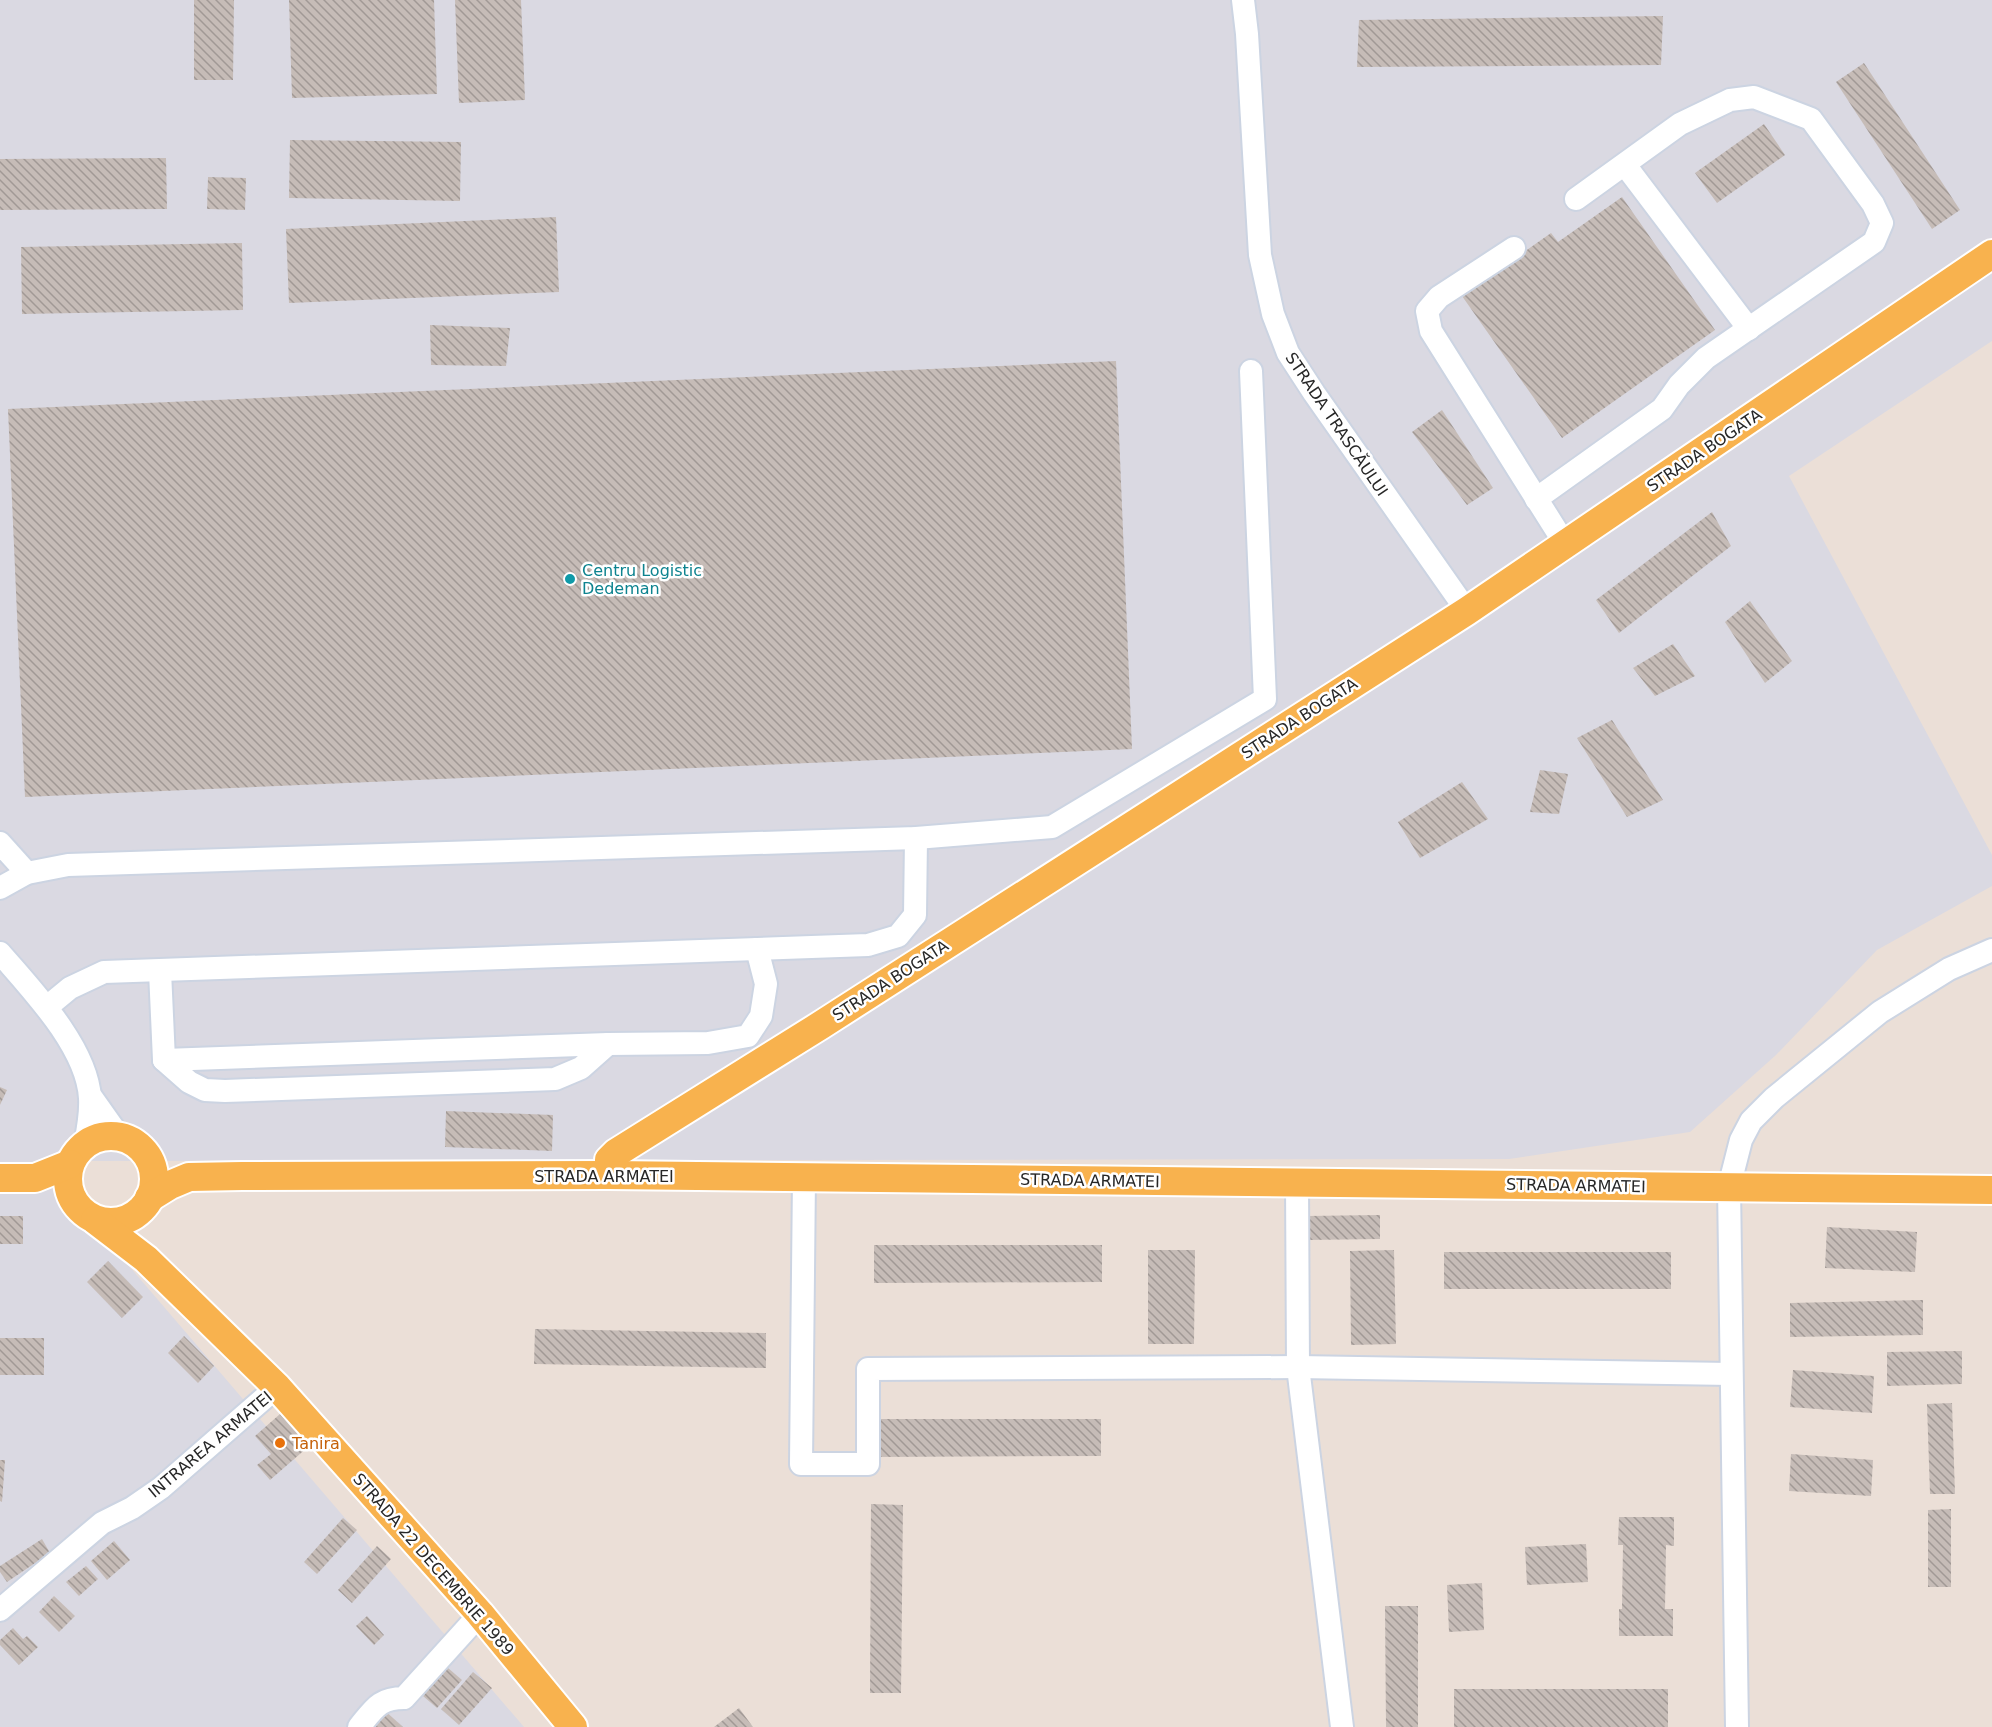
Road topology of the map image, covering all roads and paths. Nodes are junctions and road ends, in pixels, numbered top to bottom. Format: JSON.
{"nodes":[{"id":1,"x":1243,"y":0,"type":"edge"},
{"id":2,"x":1625,"y":165,"type":"junction"},
{"id":3,"x":1576,"y":199,"type":"dead end"},
{"id":4,"x":1514,"y":248,"type":"dead end"},
{"id":5,"x":1992,"y":254,"type":"edge"},
{"id":6,"x":1749,"y":329,"type":"junction"},
{"id":7,"x":1251,"y":371,"type":"dead end"},
{"id":8,"x":1536,"y":499,"type":"junction"},
{"id":9,"x":1565,"y":544,"type":"junction"},
{"id":10,"x":1467,"y":611,"type":"junction"},
{"id":11,"x":916,"y":838,"type":"junction"},
{"id":12,"x":0,"y":843,"type":"edge"},
{"id":13,"x":27,"y":873,"type":"junction"},
{"id":14,"x":0,"y":888,"type":"edge"},
{"id":15,"x":757,"y":950,"type":"junction"},
{"id":16,"x":1992,"y":950,"type":"edge"},
{"id":17,"x":0,"y":953,"type":"edge"},
{"id":18,"x":160,"y":971,"type":"junction"},
{"id":19,"x":46,"y":1007,"type":"junction"},
{"id":20,"x":608,"y":1044,"type":"junction"},
{"id":21,"x":164,"y":1060,"type":"junction"},
{"id":22,"x":90,"y":1095,"type":"junction"},
{"id":23,"x":119,"y":1136,"type":"junction"},
{"id":24,"x":77,"y":1154,"type":"junction"},
{"id":25,"x":147,"y":1156,"type":"junction"},
{"id":26,"x":609,"y":1175,"type":"junction"},
{"id":27,"x":189,"y":1177,"type":"junction"},
{"id":28,"x":804,"y":1177,"type":"junction"},
{"id":29,"x":0,"y":1178,"type":"edge"},
{"id":30,"x":35,"y":1178,"type":"junction"},
{"id":31,"x":1297,"y":1182,"type":"junction"},
{"id":32,"x":1729,"y":1186,"type":"junction"},
{"id":33,"x":1992,"y":1190,"type":"edge"},
{"id":34,"x":71,"y":1196,"type":"junction"},
{"id":35,"x":143,"y":1206,"type":"junction"},
{"id":36,"x":95,"y":1220,"type":"junction"},
{"id":37,"x":138,"y":1252,"type":"junction"},
{"id":38,"x":1298,"y":1367,"type":"junction"},
{"id":39,"x":1731,"y":1374,"type":"junction"},
{"id":40,"x":277,"y":1387,"type":"junction"},
{"id":41,"x":0,"y":1610,"type":"edge"},
{"id":42,"x":480,"y":1614,"type":"junction"},
{"id":43,"x":359,"y":1727,"type":"edge"},
{"id":44,"x":573,"y":1727,"type":"edge"},
{"id":45,"x":1342,"y":1727,"type":"edge"},
{"id":46,"x":1737,"y":1727,"type":"edge"}],
"edges":[{"from":1,"to":10,"type":"street","name":"STRADA TRASCĂULUI"},
{"from":2,"to":3,"type":"street"},
{"from":2,"to":6,"type":"street"},
{"from":2,"to":6,"type":"street"},
{"from":4,"to":8,"type":"street"},
{"from":5,"to":9,"type":"main road","name":"STRADA BOGATA"},
{"from":6,"to":8,"type":"street"},
{"from":7,"to":11,"type":"street"},
{"from":8,"to":9,"type":"street"},
{"from":9,"to":10,"type":"main road","name":"STRADA BOGATA"},
{"from":10,"to":26,"type":"main road","name":"STRADA BOGATA"},
{"from":11,"to":13,"type":"street"},
{"from":11,"to":15,"type":"street"},
{"from":12,"to":13,"type":"street"},
{"from":13,"to":14,"type":"street"},
{"from":15,"to":18,"type":"street"},
{"from":15,"to":20,"type":"street"},
{"from":16,"to":32,"type":"street"},
{"from":17,"to":19,"type":"street"},
{"from":18,"to":19,"type":"street"},
{"from":18,"to":21,"type":"street"},
{"from":19,"to":22,"type":"street"},
{"from":20,"to":21,"type":"street"},
{"from":20,"to":21,"type":"street"},
{"from":22,"to":23,"type":"street"},
{"from":22,"to":24,"type":"street"},
{"from":23,"to":24,"type":"main road"},
{"from":23,"to":25,"type":"main road"},
{"from":24,"to":30,"type":"main road"},
{"from":24,"to":34,"type":"main road"},
{"from":25,"to":27,"type":"main road","name":"STRADA ARMATEI"},
{"from":25,"to":35,"type":"main road"},
{"from":26,"to":27,"type":"main road","name":"STRADA ARMATEI"},
{"from":26,"to":28,"type":"main road","name":"STRADA ARMATEI"},
{"from":27,"to":35,"type":"main road","name":"STRADA ARMATEI"},
{"from":28,"to":31,"type":"main road","name":"STRADA ARMATEI"},
{"from":28,"to":38,"type":"street"},
{"from":29,"to":30,"type":"main road"},
{"from":30,"to":34,"type":"main road"},
{"from":31,"to":32,"type":"main road","name":"STRADA ARMATEI"},
{"from":31,"to":38,"type":"street"},
{"from":32,"to":33,"type":"main road","name":"STRADA ARMATEI"},
{"from":32,"to":39,"type":"street"},
{"from":34,"to":36,"type":"main road"},
{"from":35,"to":36,"type":"main road"},
{"from":35,"to":37,"type":"main road"},
{"from":36,"to":37,"type":"main road","name":"STRADA 22 DECEMBRIE 1989"},
{"from":37,"to":40,"type":"main road","name":"STRADA 22 DECEMBRIE 1989"},
{"from":38,"to":39,"type":"street"},
{"from":38,"to":45,"type":"street"},
{"from":39,"to":46,"type":"street"},
{"from":40,"to":41,"type":"street","name":"INTRAREA ARMATEI"},
{"from":40,"to":42,"type":"main road","name":"STRADA 22 DECEMBRIE 1989"},
{"from":42,"to":43,"type":"street"},
{"from":42,"to":44,"type":"main road","name":"STRADA 22 DECEMBRIE 1989"}]}
